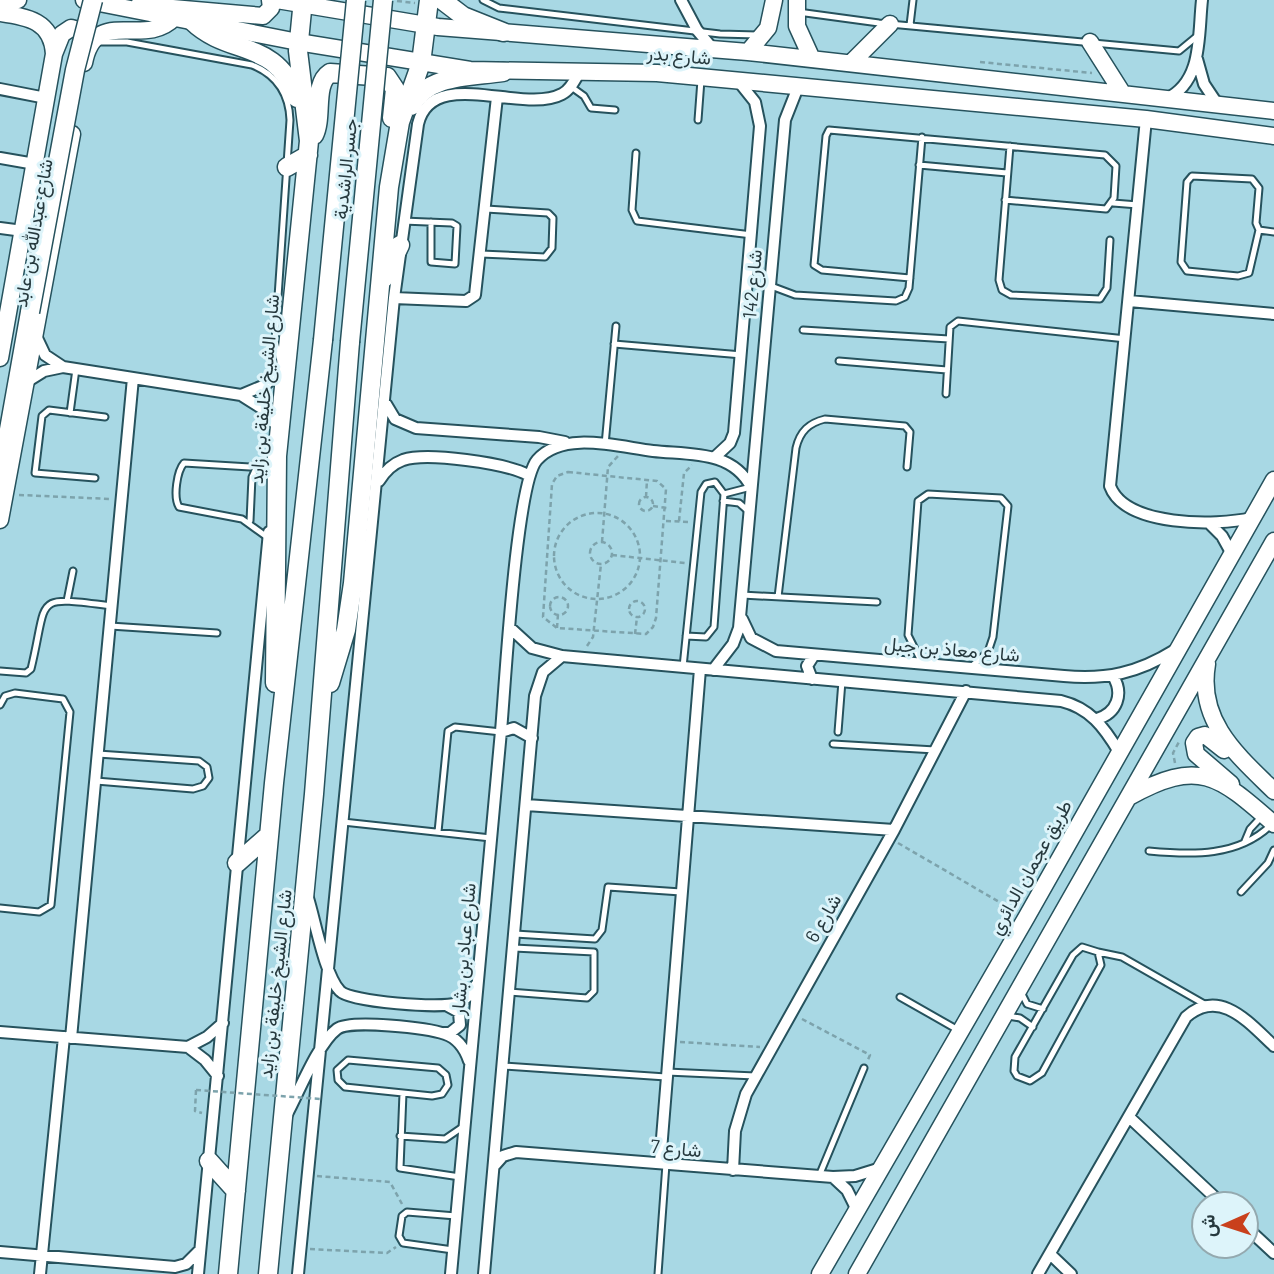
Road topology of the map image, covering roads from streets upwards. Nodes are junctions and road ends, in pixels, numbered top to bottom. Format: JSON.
{"nodes":[{"id":1,"x":18,"y":0,"type":"edge"},
{"id":2,"x":84,"y":0,"type":"edge"},
{"id":3,"x":93,"y":0,"type":"edge"},
{"id":4,"x":270,"y":0,"type":"edge"},
{"id":5,"x":277,"y":0,"type":"edge"},
{"id":6,"x":356,"y":0,"type":"edge"},
{"id":7,"x":383,"y":0,"type":"edge"},
{"id":8,"x":429,"y":0,"type":"edge"},
{"id":9,"x":442,"y":0,"type":"edge"},
{"id":10,"x":452,"y":0,"type":"edge"},
{"id":11,"x":681,"y":0,"type":"edge"},
{"id":12,"x":774,"y":0,"type":"edge"},
{"id":13,"x":1202,"y":0,"type":"edge"},
{"id":14,"x":303,"y":2,"type":"edge"},
{"id":15,"x":0,"y":6,"type":"edge"},
{"id":16,"x":797,"y":6,"type":"edge"},
{"id":17,"x":120,"y":8,"type":"junction"},
{"id":18,"x":0,"y":13,"type":"edge"},
{"id":19,"x":463,"y":16,"type":"junction"},
{"id":20,"x":174,"y":18,"type":"junction"},
{"id":21,"x":192,"y":21,"type":"junction"},
{"id":22,"x":890,"y":24,"type":"road end"},
{"id":23,"x":426,"y":26,"type":"junction"},
{"id":24,"x":503,"y":32,"type":"junction"},
{"id":25,"x":298,"y":42,"type":"junction"},
{"id":26,"x":1090,"y":42,"type":"road end"},
{"id":27,"x":88,"y":49,"type":"junction"},
{"id":28,"x":713,"y":49,"type":"junction"},
{"id":29,"x":748,"y":52,"type":"junction"},
{"id":30,"x":1196,"y":53,"type":"junction"},
{"id":31,"x":54,"y":54,"type":"junction"},
{"id":32,"x":812,"y":59,"type":"junction"},
{"id":33,"x":421,"y":63,"type":"junction"},
{"id":34,"x":851,"y":63,"type":"junction"},
{"id":35,"x":503,"y":72,"type":"junction"},
{"id":36,"x":575,"y":80,"type":"junction"},
{"id":37,"x":738,"y":82,"type":"junction"},
{"id":38,"x":798,"y":87,"type":"junction"},
{"id":39,"x":0,"y":89,"type":"edge"},
{"id":40,"x":1123,"y":94,"type":"junction"},
{"id":41,"x":497,"y":97,"type":"junction"},
{"id":42,"x":46,"y":98,"type":"junction"},
{"id":43,"x":1166,"y":99,"type":"junction"},
{"id":44,"x":1218,"y":105,"type":"junction"},
{"id":45,"x":1274,"y":110,"type":"edge"},
{"id":46,"x":1146,"y":119,"type":"junction"},
{"id":47,"x":1274,"y":136,"type":"edge"},
{"id":48,"x":309,"y":144,"type":"junction"},
{"id":49,"x":0,"y":158,"type":"edge"},
{"id":50,"x":35,"y":164,"type":"junction"},
{"id":51,"x":287,"y":167,"type":"road end"},
{"id":52,"x":758,"y":180,"type":"junction"},
{"id":53,"x":779,"y":181,"type":"junction"},
{"id":54,"x":390,"y":187,"type":"junction"},
{"id":55,"x":387,"y":208,"type":"junction"},
{"id":56,"x":0,"y":228,"type":"edge"},
{"id":57,"x":23,"y":232,"type":"junction"},
{"id":58,"x":400,"y":245,"type":"junction"},
{"id":59,"x":379,"y":287,"type":"junction"},
{"id":60,"x":394,"y":298,"type":"junction"},
{"id":61,"x":1129,"y":301,"type":"junction"},
{"id":62,"x":15,"y":306,"type":"edge"},
{"id":63,"x":1274,"y":314,"type":"edge"},
{"id":64,"x":36,"y":336,"type":"junction"},
{"id":65,"x":323,"y":340,"type":"joint"},
{"id":66,"x":350,"y":342,"type":"joint"},
{"id":67,"x":374,"y":352,"type":"junction"},
{"id":68,"x":0,"y":358,"type":"edge"},
{"id":69,"x":63,"y":368,"type":"junction"},
{"id":70,"x":285,"y":368,"type":"junction"},
{"id":71,"x":387,"y":377,"type":"junction"},
{"id":72,"x":133,"y":378,"type":"junction"},
{"id":73,"x":28,"y":381,"type":"junction"},
{"id":74,"x":241,"y":395,"type":"junction"},
{"id":75,"x":385,"y":400,"type":"junction"},
{"id":76,"x":737,"y":408,"type":"junction"},
{"id":77,"x":0,"y":410,"type":"edge"},
{"id":78,"x":759,"y":412,"type":"junction"},
{"id":79,"x":279,"y":429,"type":"junction"},
{"id":80,"x":571,"y":443,"type":"junction"},
{"id":81,"x":715,"y":457,"type":"junction"},
{"id":82,"x":528,"y":475,"type":"junction"},
{"id":83,"x":1274,"y":480,"type":"edge"},
{"id":84,"x":378,"y":484,"type":"junction"},
{"id":85,"x":3,"y":487,"type":"edge"},
{"id":86,"x":751,"y":487,"type":"junction"},
{"id":87,"x":276,"y":495,"type":"junction"},
{"id":88,"x":1252,"y":518,"type":"junction"},
{"id":89,"x":0,"y":520,"type":"edge"},
{"id":90,"x":1210,"y":524,"type":"junction"},
{"id":91,"x":1274,"y":541,"type":"edge"},
{"id":92,"x":1232,"y":554,"type":"junction"},
{"id":93,"x":741,"y":612,"type":"junction"},
{"id":94,"x":509,"y":627,"type":"junction"},
{"id":95,"x":1177,"y":649,"type":"junction"},
{"id":96,"x":1212,"y":650,"type":"junction"},
{"id":97,"x":814,"y":655,"type":"junction"},
{"id":98,"x":562,"y":656,"type":"junction"},
{"id":99,"x":700,"y":669,"type":"junction"},
{"id":100,"x":713,"y":670,"type":"junction"},
{"id":101,"x":1113,"y":676,"type":"junction"},
{"id":102,"x":812,"y":679,"type":"junction"},
{"id":103,"x":966,"y":691,"type":"junction"},
{"id":104,"x":323,"y":699,"type":"junction"},
{"id":105,"x":1097,"y":719,"type":"junction"},
{"id":106,"x":501,"y":732,"type":"junction"},
{"id":107,"x":532,"y":738,"type":"junction"},
{"id":108,"x":1119,"y":752,"type":"junction"},
{"id":109,"x":1256,"y":774,"type":"junction"},
{"id":110,"x":274,"y":783,"type":"junction"},
{"id":111,"x":1274,"y":791,"type":"edge"},
{"id":112,"x":1237,"y":792,"type":"junction"},
{"id":113,"x":1127,"y":798,"type":"junction"},
{"id":114,"x":526,"y":805,"type":"junction"},
{"id":115,"x":688,"y":816,"type":"junction"},
{"id":116,"x":1270,"y":821,"type":"edge"},
{"id":117,"x":891,"y":834,"type":"junction"},
{"id":118,"x":270,"y":835,"type":"junction"},
{"id":119,"x":237,"y":863,"type":"junction"},
{"id":120,"x":305,"y":889,"type":"junction"},
{"id":121,"x":328,"y":966,"type":"junction"},
{"id":122,"x":477,"y":982,"type":"junction"},
{"id":123,"x":447,"y":1006,"type":"junction"},
{"id":124,"x":223,"y":1023,"type":"junction"},
{"id":125,"x":1252,"y":1026,"type":"junction"},
{"id":126,"x":0,"y":1032,"type":"edge"},
{"id":127,"x":444,"y":1033,"type":"junction"},
{"id":128,"x":67,"y":1037,"type":"junction"},
{"id":129,"x":1172,"y":1041,"type":"junction"},
{"id":130,"x":1274,"y":1046,"type":"edge"},
{"id":131,"x":188,"y":1047,"type":"junction"},
{"id":132,"x":320,"y":1053,"type":"junction"},
{"id":133,"x":470,"y":1066,"type":"junction"},
{"id":134,"x":218,"y":1076,"type":"junction"},
{"id":135,"x":1129,"y":1116,"type":"junction"},
{"id":136,"x":282,"y":1122,"type":"junction"},
{"id":137,"x":497,"y":1133,"type":"junction"},
{"id":138,"x":516,"y":1152,"type":"junction"},
{"id":139,"x":209,"y":1161,"type":"junction"},
{"id":140,"x":663,"y":1164,"type":"junction"},
{"id":141,"x":494,"y":1167,"type":"junction"},
{"id":142,"x":881,"y":1168,"type":"junction"},
{"id":143,"x":733,"y":1170,"type":"junction"},
{"id":144,"x":833,"y":1177,"type":"junction"},
{"id":145,"x":1207,"y":1190,"type":"edge"},
{"id":146,"x":236,"y":1191,"type":"junction"},
{"id":147,"x":857,"y":1210,"type":"junction"},
{"id":148,"x":1260,"y":1240,"type":"edge"},
{"id":149,"x":201,"y":1247,"type":"junction"},
{"id":150,"x":0,"y":1252,"type":"edge"},
{"id":151,"x":1274,"y":1253,"type":"edge"},
{"id":152,"x":1050,"y":1254,"type":"junction"},
{"id":153,"x":41,"y":1256,"type":"junction"},
{"id":154,"x":175,"y":1267,"type":"junction"},
{"id":155,"x":40,"y":1274,"type":"edge"},
{"id":156,"x":186,"y":1274,"type":"edge"},
{"id":157,"x":198,"y":1274,"type":"edge"},
{"id":158,"x":228,"y":1274,"type":"edge"},
{"id":159,"x":268,"y":1274,"type":"edge"},
{"id":160,"x":298,"y":1274,"type":"edge"},
{"id":161,"x":451,"y":1274,"type":"edge"},
{"id":162,"x":484,"y":1274,"type":"edge"},
{"id":163,"x":820,"y":1274,"type":"edge"},
{"id":164,"x":857,"y":1274,"type":"edge"},
{"id":165,"x":1038,"y":1274,"type":"edge"},
{"id":166,"x":1072,"y":1274,"type":"edge"}],
"edges":[{"from":1,"to":15,"type":"main road"},
{"from":2,"to":17,"type":"main road","name":"شارع بدر"},
{"from":2,"to":62,"type":"main road","name":"شارع عبدالله بن عابد"},
{"from":3,"to":62,"type":"main road","name":"شارع عبدالله بن عابد","bridge":true},
{"from":4,"to":17,"type":"main road"},
{"from":5,"to":14,"type":"main road","name":"شارع بدر"},
{"from":6,"to":65,"type":"main road","name":"جسر الراشدية","bridge":true},
{"from":7,"to":66,"type":"main road","name":"جسر الراشدية","bridge":true},
{"from":8,"to":23,"type":"main road","name":"شارع الشيخ خليفة بن زايد"},
{"from":9,"to":19,"type":"main road"},
{"from":10,"to":19,"type":"main road"},
{"from":11,"to":28,"type":"street"},
{"from":12,"to":29,"type":"main road"},
{"from":13,"to":30,"type":"street"},
{"from":14,"to":23,"type":"main road","name":"شارع بدر"},
{"from":14,"to":25,"type":"main road","name":"شارع الشيخ خليفة بن زايد"},
{"from":16,"to":32,"type":"main road"},
{"from":17,"to":20,"type":"main road","name":"شارع بدر"},
{"from":18,"to":31,"type":"main road"},
{"from":19,"to":24,"type":"main road"},
{"from":20,"to":21,"type":"main road","name":"شارع بدر"},
{"from":20,"to":27,"type":"main road"},
{"from":21,"to":25,"type":"main road","name":"شارع بدر"},
{"from":21,"to":48,"type":"main road"},
{"from":22,"to":34,"type":"main road"},
{"from":23,"to":24,"type":"main road","name":"شارع بدر"},
{"from":23,"to":33,"type":"main road","name":"شارع الشيخ خليفة بن زايد"},
{"from":24,"to":28,"type":"main road","name":"شارع بدر"},
{"from":25,"to":33,"type":"main road","name":"شارع بدر"},
{"from":25,"to":48,"type":"main road","name":"شارع الشيخ خليفة بن زايد"},
{"from":26,"to":40,"type":"main road"},
{"from":27,"to":31,"type":"main road"},
{"from":27,"to":64,"type":"main road","name":"شارع عبدالله بن عابد"},
{"from":28,"to":29,"type":"main road","name":"شارع بدر"},
{"from":29,"to":32,"type":"main road","name":"شارع بدر"},
{"from":30,"to":43,"type":"street"},
{"from":30,"to":44,"type":"street"},
{"from":31,"to":42,"type":"main road","name":"شارع عبدالله بن عابد"},
{"from":32,"to":34,"type":"main road","name":"شارع بدر"},
{"from":33,"to":35,"type":"main road","name":"شارع بدر"},
{"from":33,"to":54,"type":"main road","name":"شارع الشيخ خليفة بن زايد"},
{"from":34,"to":40,"type":"main road","name":"شارع بدر"},
{"from":35,"to":36,"type":"main road","name":"شارع بدر"},
{"from":35,"to":54,"type":"main road"},
{"from":36,"to":37,"type":"main road","name":"شارع بدر"},
{"from":36,"to":41,"type":"street"},
{"from":37,"to":38,"type":"main road","name":"شارع بدر"},
{"from":37,"to":52,"type":"street","name":"شارع 142"},
{"from":38,"to":46,"type":"main road","name":"شارع بدر"},
{"from":38,"to":53,"type":"street","name":"شارع 142"},
{"from":39,"to":42,"type":"street"},
{"from":40,"to":43,"type":"main road","name":"شارع بدر"},
{"from":41,"to":58,"type":"street"},
{"from":41,"to":60,"type":"street"},
{"from":42,"to":50,"type":"main road","name":"شارع عبدالله بن عابد"},
{"from":43,"to":44,"type":"main road","name":"شارع بدر"},
{"from":44,"to":45,"type":"main road","name":"شارع بدر"},
{"from":46,"to":47,"type":"main road","name":"شارع بدر"},
{"from":46,"to":61,"type":"street"},
{"from":48,"to":51,"type":"main road"},
{"from":48,"to":55,"type":"main road"},
{"from":48,"to":70,"type":"main road","name":"شارع الشيخ خليفة بن زايد"},
{"from":49,"to":50,"type":"street"},
{"from":50,"to":57,"type":"main road","name":"شارع عبدالله بن عابد"},
{"from":52,"to":53,"type":"street"},
{"from":52,"to":76,"type":"street","name":"شارع 142"},
{"from":53,"to":78,"type":"street","name":"شارع 142"},
{"from":54,"to":55,"type":"main road","name":"شارع الشيخ خليفة بن زايد"},
{"from":55,"to":59,"type":"main road","name":"شارع الشيخ خليفة بن زايد"},
{"from":56,"to":57,"type":"street"},
{"from":57,"to":62,"type":"main road","name":"شارع عبدالله بن عابد"},
{"from":58,"to":59,"type":"main road"},
{"from":58,"to":60,"type":"street"},
{"from":59,"to":67,"type":"main road","name":"شارع الشيخ خليفة بن زايد"},
{"from":60,"to":71,"type":"street"},
{"from":61,"to":63,"type":"street"},
{"from":61,"to":90,"type":"street"},
{"from":62,"to":68,"type":"main road","name":"شارع عبدالله بن عابد"},
{"from":62,"to":77,"type":"main road","name":"شارع عبدالله بن عابد"},
{"from":62,"to":85,"type":"main road","name":"شارع عبدالله بن عابد"},
{"from":64,"to":69,"type":"street"},
{"from":64,"to":73,"type":"main road","name":"شارع عبدالله بن عابد"},
{"from":65,"to":110,"type":"main road","name":"شارع الشيخ خليفة بن زايد"},
{"from":66,"to":104,"type":"main road","name":"شارع الشيخ خليفة بن زايد"},
{"from":67,"to":71,"type":"main road"},
{"from":67,"to":104,"type":"main road","name":"شارع الشيخ خليفة بن زايد"},
{"from":69,"to":72,"type":"street"},
{"from":69,"to":73,"type":"street"},
{"from":70,"to":74,"type":"street"},
{"from":70,"to":79,"type":"main road","name":"شارع الشيخ خليفة بن زايد"},
{"from":71,"to":75,"type":"street"},
{"from":72,"to":74,"type":"street"},
{"from":72,"to":128,"type":"street"},
{"from":73,"to":85,"type":"main road","name":"شارع عبدالله بن عابد"},
{"from":74,"to":79,"type":"street"},
{"from":75,"to":80,"type":"street"},
{"from":75,"to":84,"type":"street"},
{"from":76,"to":78,"type":"street"},
{"from":76,"to":81,"type":"street","name":"شارع 142"},
{"from":78,"to":86,"type":"street","name":"شارع 142"},
{"from":79,"to":87,"type":"main road","name":"شارع الشيخ خليفة بن زايد"},
{"from":80,"to":81,"type":"street"},
{"from":80,"to":82,"type":"street"},
{"from":81,"to":86,"type":"street"},
{"from":82,"to":84,"type":"street"},
{"from":82,"to":94,"type":"street","name":"شارع عباد بن بشار"},
{"from":83,"to":88,"type":"main road","name":"طريق عجمان الدائري"},
{"from":84,"to":121,"type":"street"},
{"from":85,"to":89,"type":"main road","name":"شارع عبدالله بن عابد"},
{"from":86,"to":93,"type":"street"},
{"from":87,"to":110,"type":"main road","name":"شارع الشيخ خليفة بن زايد"},
{"from":87,"to":119,"type":"street"},
{"from":88,"to":90,"type":"street"},
{"from":88,"to":92,"type":"main road","name":"طريق عجمان الدائري"},
{"from":90,"to":92,"type":"street"},
{"from":91,"to":96,"type":"main road"},
{"from":92,"to":95,"type":"main road","name":"طريق عجمان الدائري"},
{"from":93,"to":97,"type":"street","name":"شارع معاذ بن جبل"},
{"from":93,"to":100,"type":"street"},
{"from":94,"to":98,"type":"street"},
{"from":94,"to":106,"type":"street","name":"شارع عباد بن بشار"},
{"from":95,"to":101,"type":"street","name":"شارع معاذ بن جبل"},
{"from":95,"to":108,"type":"main road","name":"طريق عجمان الدائري"},
{"from":96,"to":109,"type":"main road"},
{"from":96,"to":113,"type":"main road"},
{"from":97,"to":101,"type":"street","name":"شارع معاذ بن جبل"},
{"from":97,"to":102,"type":"street"},
{"from":98,"to":99,"type":"street"},
{"from":98,"to":107,"type":"street"},
{"from":99,"to":100,"type":"street","name":"شارع معاذ بن جبل"},
{"from":99,"to":115,"type":"street"},
{"from":100,"to":102,"type":"street","name":"شارع معاذ بن جبل"},
{"from":101,"to":105,"type":"street"},
{"from":102,"to":103,"type":"street","name":"شارع معاذ بن جبل"},
{"from":103,"to":105,"type":"street","name":"شارع معاذ بن جبل"},
{"from":103,"to":117,"type":"street","name":"شارع 6"},
{"from":104,"to":120,"type":"main road","name":"شارع الشيخ خليفة بن زايد"},
{"from":105,"to":108,"type":"street","name":"شارع معاذ بن جبل"},
{"from":106,"to":107,"type":"street"},
{"from":106,"to":122,"type":"street","name":"شارع عباد بن بشار"},
{"from":107,"to":114,"type":"street"},
{"from":108,"to":142,"type":"main road","name":"طريق عجمان الدائري"},
{"from":109,"to":111,"type":"main road"},
{"from":109,"to":112,"type":"main road"},
{"from":110,"to":118,"type":"main road","name":"شارع الشيخ خليفة بن زايد"},
{"from":112,"to":113,"type":"main road"},
{"from":112,"to":116,"type":"main road"},
{"from":113,"to":164,"type":"main road"},
{"from":114,"to":115,"type":"street"},
{"from":114,"to":137,"type":"street"},
{"from":115,"to":117,"type":"street"},
{"from":115,"to":140,"type":"street"},
{"from":117,"to":143,"type":"street","name":"شارع 6"},
{"from":118,"to":119,"type":"main road"},
{"from":118,"to":146,"type":"main road","name":"شارع الشيخ خليفة بن زايد"},
{"from":119,"to":124,"type":"street"},
{"from":120,"to":121,"type":"street"},
{"from":120,"to":136,"type":"main road","name":"شارع الشيخ خليفة بن زايد"},
{"from":121,"to":123,"type":"street"},
{"from":121,"to":132,"type":"street"},
{"from":122,"to":123,"type":"street"},
{"from":122,"to":133,"type":"street","name":"شارع عباد بن بشار"},
{"from":123,"to":127,"type":"street"},
{"from":124,"to":131,"type":"street"},
{"from":124,"to":134,"type":"street"},
{"from":125,"to":129,"type":"street"},
{"from":125,"to":129,"type":"street"},
{"from":125,"to":130,"type":"street"},
{"from":126,"to":128,"type":"street"},
{"from":127,"to":132,"type":"street"},
{"from":127,"to":133,"type":"street"},
{"from":128,"to":131,"type":"street"},
{"from":128,"to":153,"type":"street"},
{"from":129,"to":135,"type":"street"},
{"from":131,"to":134,"type":"street"},
{"from":132,"to":136,"type":"street"},
{"from":132,"to":160,"type":"street"},
{"from":133,"to":161,"type":"street","name":"شارع عباد بن بشار"},
{"from":134,"to":139,"type":"street"},
{"from":135,"to":145,"type":"street"},
{"from":135,"to":152,"type":"street"},
{"from":136,"to":159,"type":"main road","name":"شارع الشيخ خليفة بن زايد"},
{"from":137,"to":138,"type":"street"},
{"from":137,"to":141,"type":"street"},
{"from":138,"to":140,"type":"street","name":"شارع 7"},
{"from":138,"to":141,"type":"street"},
{"from":139,"to":146,"type":"main road"},
{"from":139,"to":149,"type":"street"},
{"from":140,"to":143,"type":"street","name":"شارع 7"},
{"from":141,"to":162,"type":"street"},
{"from":142,"to":144,"type":"street","name":"شارع 7"},
{"from":142,"to":147,"type":"main road","name":"طريق عجمان الدائري"},
{"from":143,"to":144,"type":"street","name":"شارع 7"},
{"from":144,"to":147,"type":"street"},
{"from":146,"to":158,"type":"main road","name":"شارع الشيخ خليفة بن زايد"},
{"from":147,"to":163,"type":"main road","name":"طريق عجمان الدائري"},
{"from":148,"to":151,"type":"street"},
{"from":149,"to":154,"type":"street"},
{"from":149,"to":157,"type":"street"},
{"from":150,"to":153,"type":"street"},
{"from":152,"to":165,"type":"street"},
{"from":152,"to":166,"type":"street"},
{"from":153,"to":154,"type":"street"},
{"from":153,"to":155,"type":"street"},
{"from":154,"to":156,"type":"street"}]}
